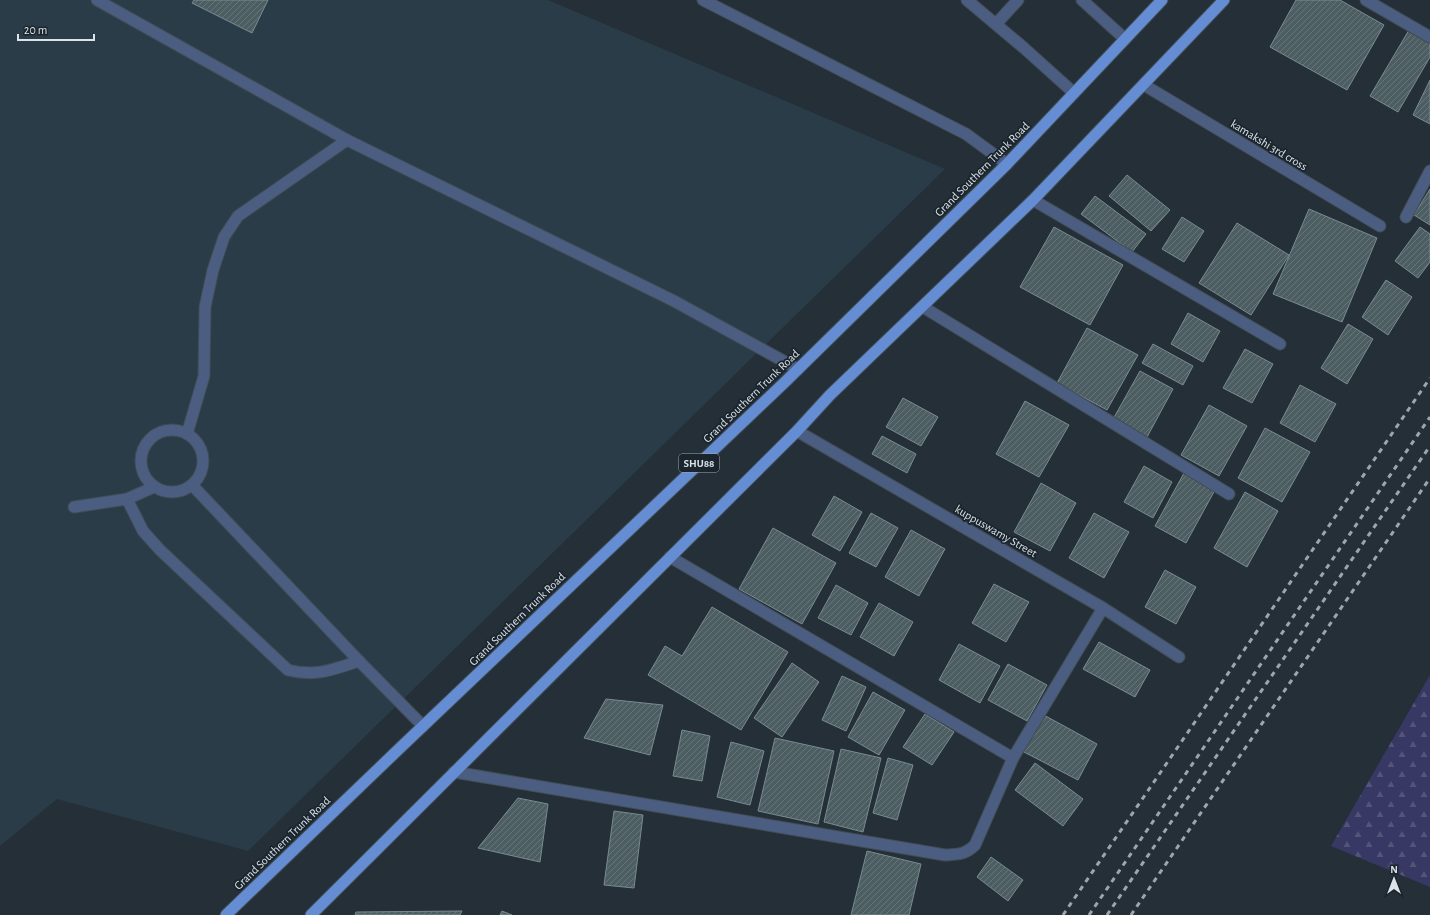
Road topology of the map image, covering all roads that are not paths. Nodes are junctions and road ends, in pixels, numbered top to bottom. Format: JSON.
{"nodes":[{"id":1,"x":97,"y":0,"type":"edge"},
{"id":2,"x":703,"y":0,"type":"edge"},
{"id":3,"x":967,"y":0,"type":"edge"},
{"id":4,"x":1018,"y":0,"type":"edge"},
{"id":5,"x":1082,"y":0,"type":"edge"},
{"id":6,"x":1162,"y":0,"type":"edge"},
{"id":7,"x":1224,"y":0,"type":"edge"},
{"id":8,"x":1366,"y":0,"type":"edge"},
{"id":9,"x":996,"y":24,"type":"junction"},
{"id":10,"x":1430,"y":37,"type":"edge"},
{"id":11,"x":1125,"y":39,"type":"junction"},
{"id":12,"x":1144,"y":85,"type":"junction"},
{"id":13,"x":1074,"y":93,"type":"junction"},
{"id":14,"x":347,"y":140,"type":"junction"},
{"id":15,"x":1007,"y":164,"type":"junction"},
{"id":16,"x":1430,"y":170,"type":"edge"},
{"id":17,"x":1033,"y":200,"type":"junction"},
{"id":18,"x":1406,"y":217,"type":"dead end"},
{"id":19,"x":1380,"y":226,"type":"dead end"},
{"id":20,"x":923,"y":306,"type":"junction"},
{"id":21,"x":1280,"y":344,"type":"dead end"},
{"id":22,"x":798,"y":369,"type":"junction"},
{"id":23,"x":797,"y":431,"type":"junction"},
{"id":24,"x":187,"y":434,"type":"junction"},
{"id":25,"x":192,"y":485,"type":"junction"},
{"id":26,"x":154,"y":487,"type":"junction"},
{"id":27,"x":1229,"y":494,"type":"dead end"},
{"id":28,"x":126,"y":499,"type":"junction"},
{"id":29,"x":74,"y":506,"type":"dead end"},
{"id":30,"x":670,"y":557,"type":"junction"},
{"id":31,"x":1103,"y":608,"type":"junction"},
{"id":32,"x":1179,"y":657,"type":"dead end"},
{"id":33,"x":358,"y":661,"type":"junction"},
{"id":34,"x":423,"y":726,"type":"junction"},
{"id":35,"x":1013,"y":758,"type":"junction"},
{"id":36,"x":454,"y":772,"type":"junction"},
{"id":37,"x":226,"y":915,"type":"edge"},
{"id":38,"x":311,"y":915,"type":"edge"}],
"edges":[{"from":1,"to":14,"type":"street"},
{"from":2,"to":15,"type":"street"},
{"from":3,"to":9,"type":"street"},
{"from":4,"to":9,"type":"street"},
{"from":5,"to":11,"type":"street"},
{"from":6,"to":11,"type":"main road","name":"Grand Southern Trunk Road","number":"SHU88"},
{"from":7,"to":12,"type":"main road"},
{"from":8,"to":10,"type":"street"},
{"from":9,"to":13,"type":"street"},
{"from":11,"to":13,"type":"main road","name":"Grand Southern Trunk Road","number":"SHU88"},
{"from":12,"to":17,"type":"main road"},
{"from":12,"to":19,"type":"street","name":"kamakshi 3rd cross"},
{"from":13,"to":15,"type":"main road","name":"Grand Southern Trunk Road","number":"SHU88"},
{"from":14,"to":22,"type":"street"},
{"from":14,"to":24,"type":"street"},
{"from":15,"to":22,"type":"main road","name":"Grand Southern Trunk Road","number":"SHU88"},
{"from":16,"to":18,"type":"street"},
{"from":17,"to":20,"type":"main road"},
{"from":17,"to":21,"type":"street"},
{"from":20,"to":23,"type":"main road"},
{"from":20,"to":27,"type":"street"},
{"from":22,"to":34,"type":"main road","name":"Grand Southern Trunk Road","number":"SHU88"},
{"from":23,"to":30,"type":"main road"},
{"from":23,"to":31,"type":"street","name":"kuppuswamy Street"},
{"from":24,"to":25,"type":"street"},
{"from":24,"to":26,"type":"street"},
{"from":25,"to":26,"type":"street"},
{"from":25,"to":33,"type":"street"},
{"from":26,"to":28,"type":"street"},
{"from":28,"to":29,"type":"street"},
{"from":28,"to":33,"type":"street"},
{"from":30,"to":35,"type":"street"},
{"from":30,"to":36,"type":"main road"},
{"from":31,"to":32,"type":"street","name":"kuppuswamy Street"},
{"from":31,"to":35,"type":"street"},
{"from":33,"to":34,"type":"street"},
{"from":34,"to":37,"type":"main road","name":"Grand Southern Trunk Road","number":"SHU88"},
{"from":35,"to":36,"type":"street"},
{"from":36,"to":38,"type":"main road"}]}
